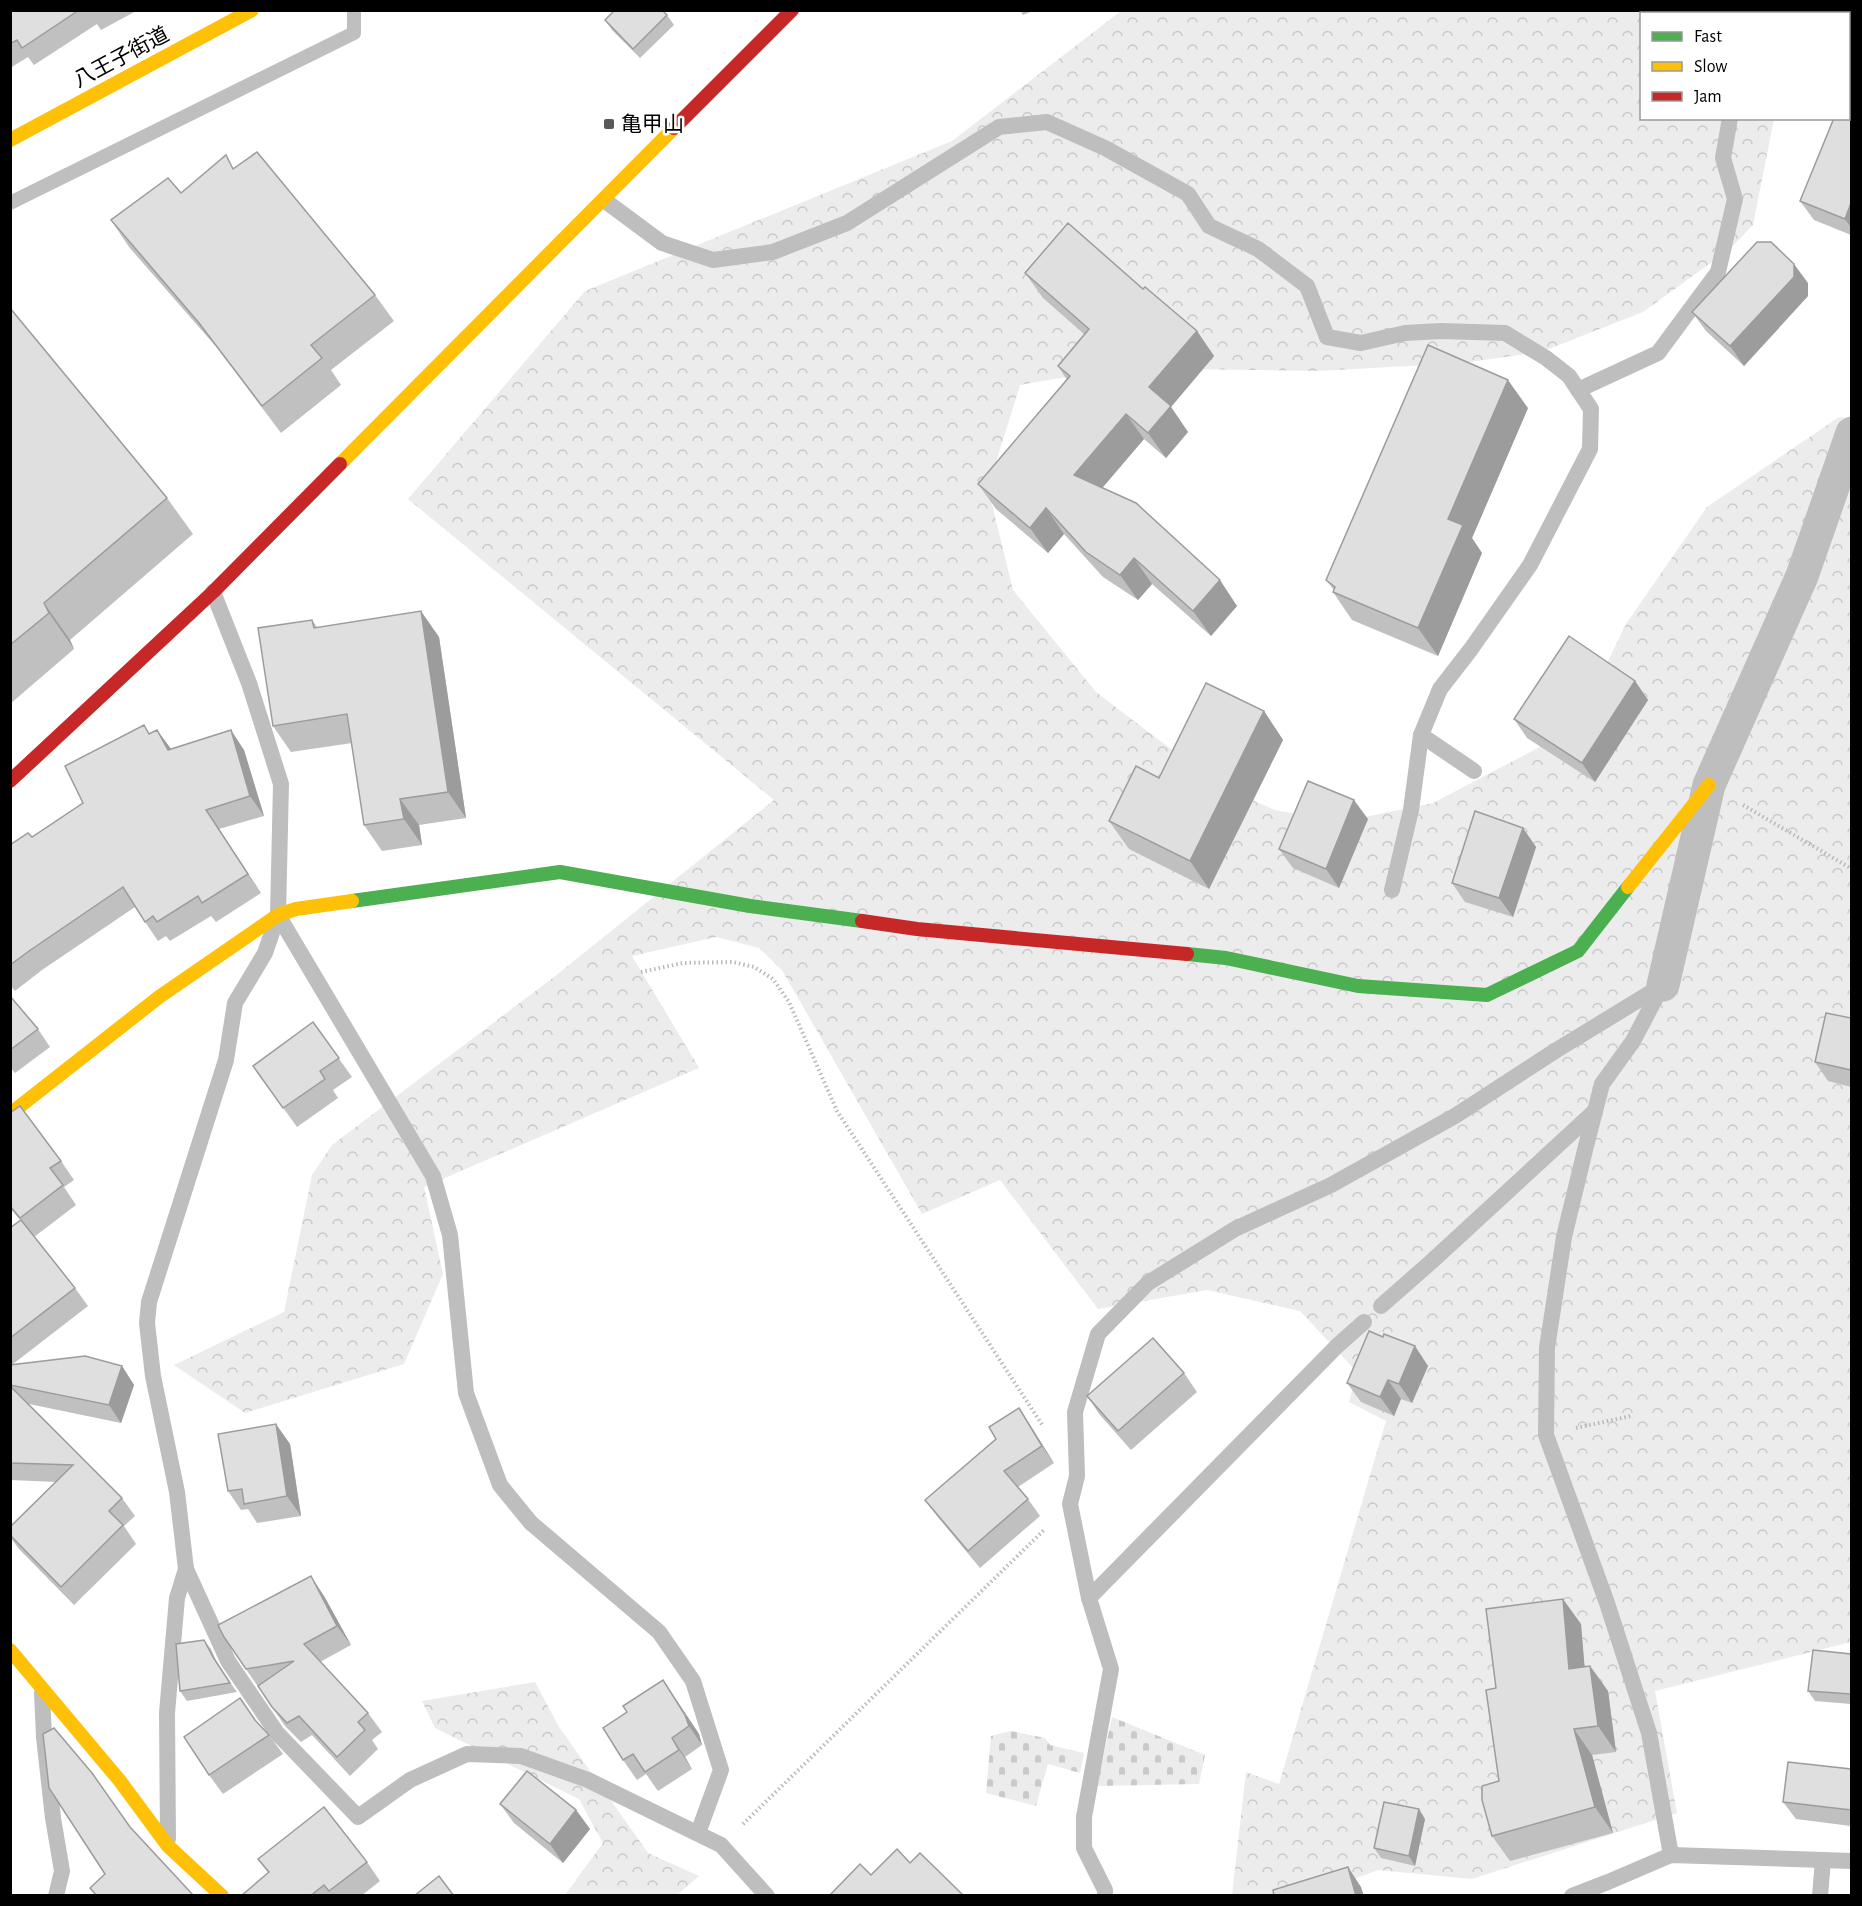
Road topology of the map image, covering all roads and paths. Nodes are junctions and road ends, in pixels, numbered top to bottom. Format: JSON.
{"nodes":[{"id":1,"x":252,"y":10,"type":"edge"},
{"id":2,"x":792,"y":10,"type":"edge"},
{"id":3,"x":213,"y":19,"type":"edge"},
{"id":4,"x":1730,"y":120,"type":"edge"},
{"id":5,"x":10,"y":140,"type":"edge"},
{"id":6,"x":603,"y":200,"type":"junction"},
{"id":7,"x":1578,"y":390,"type":"junction"},
{"id":8,"x":1851,"y":433,"type":"edge"},
{"id":9,"x":213,"y":592,"type":"junction"},
{"id":10,"x":1421,"y":735,"type":"junction"},
{"id":11,"x":1474,"y":771,"type":"dead end"},
{"id":12,"x":10,"y":781,"type":"edge"},
{"id":13,"x":1709,"y":785,"type":"junction"},
{"id":14,"x":1851,"y":869,"type":"edge"},
{"id":15,"x":1392,"y":890,"type":"dead end"},
{"id":16,"x":278,"y":915,"type":"junction"},
{"id":17,"x":641,"y":972,"type":"dead end"},
{"id":18,"x":1663,"y":985,"type":"junction"},
{"id":19,"x":1596,"y":1111,"type":"junction"},
{"id":20,"x":10,"y":1114,"type":"edge"},
{"id":21,"x":1382,"y":1306,"type":"dead end"},
{"id":22,"x":1364,"y":1322,"type":"dead end"},
{"id":23,"x":1631,"y":1416,"type":"dead end"},
{"id":24,"x":1546,"y":1435,"type":"junction"},
{"id":25,"x":1077,"y":1476,"type":"junction"},
{"id":26,"x":1070,"y":1504,"type":"junction"},
{"id":27,"x":186,"y":1569,"type":"junction"},
{"id":28,"x":1089,"y":1598,"type":"junction"},
{"id":29,"x":10,"y":1650,"type":"edge"},
{"id":30,"x":42,"y":1686,"type":"junction"},
{"id":31,"x":746,"y":1822,"type":"dead end"},
{"id":32,"x":698,"y":1833,"type":"junction"},
{"id":33,"x":168,"y":1846,"type":"junction"},
{"id":34,"x":1671,"y":1855,"type":"junction"},
{"id":35,"x":1823,"y":1860,"type":"junction"},
{"id":36,"x":1851,"y":1861,"type":"edge"},
{"id":37,"x":56,"y":1896,"type":"edge"},
{"id":38,"x":222,"y":1896,"type":"edge"},
{"id":39,"x":768,"y":1896,"type":"edge"},
{"id":40,"x":1105,"y":1896,"type":"edge"},
{"id":41,"x":1572,"y":1896,"type":"edge"},
{"id":42,"x":1820,"y":1896,"type":"edge"}],
"edges":[{"from":1,"to":3,"type":"main road","name":"八王子街道"},
{"from":2,"to":6,"type":"main road"},
{"from":3,"to":5,"type":"main road","name":"八王子街道"},
{"from":4,"to":7,"type":"lane"},
{"from":6,"to":7,"type":"lane"},
{"from":6,"to":9,"type":"main road"},
{"from":7,"to":10,"type":"lane"},
{"from":8,"to":13,"type":"street"},
{"from":9,"to":12,"type":"main road"},
{"from":9,"to":16,"type":"lane"},
{"from":10,"to":11,"type":"lane"},
{"from":10,"to":15,"type":"lane"},
{"from":13,"to":14,"type":"path"},
{"from":13,"to":16,"type":"main road"},
{"from":13,"to":18,"type":"street"},
{"from":16,"to":20,"type":"main road"},
{"from":16,"to":27,"type":"lane"},
{"from":16,"to":32,"type":"lane"},
{"from":17,"to":25,"type":"path"},
{"from":18,"to":19,"type":"lane"},
{"from":18,"to":25,"type":"lane"},
{"from":19,"to":21,"type":"lane"},
{"from":19,"to":24,"type":"lane"},
{"from":22,"to":28,"type":"lane"},
{"from":23,"to":24,"type":"path"},
{"from":24,"to":34,"type":"lane"},
{"from":25,"to":26,"type":"lane"},
{"from":26,"to":28,"type":"lane"},
{"from":26,"to":31,"type":"path"},
{"from":27,"to":32,"type":"lane"},
{"from":27,"to":33,"type":"lane"},
{"from":28,"to":40,"type":"lane"},
{"from":29,"to":30,"type":"main road"},
{"from":30,"to":33,"type":"main road"},
{"from":30,"to":37,"type":"lane"},
{"from":32,"to":39,"type":"lane"},
{"from":33,"to":38,"type":"main road"},
{"from":34,"to":35,"type":"lane"},
{"from":34,"to":41,"type":"lane"},
{"from":35,"to":36,"type":"lane"},
{"from":35,"to":42,"type":"lane"}]}
